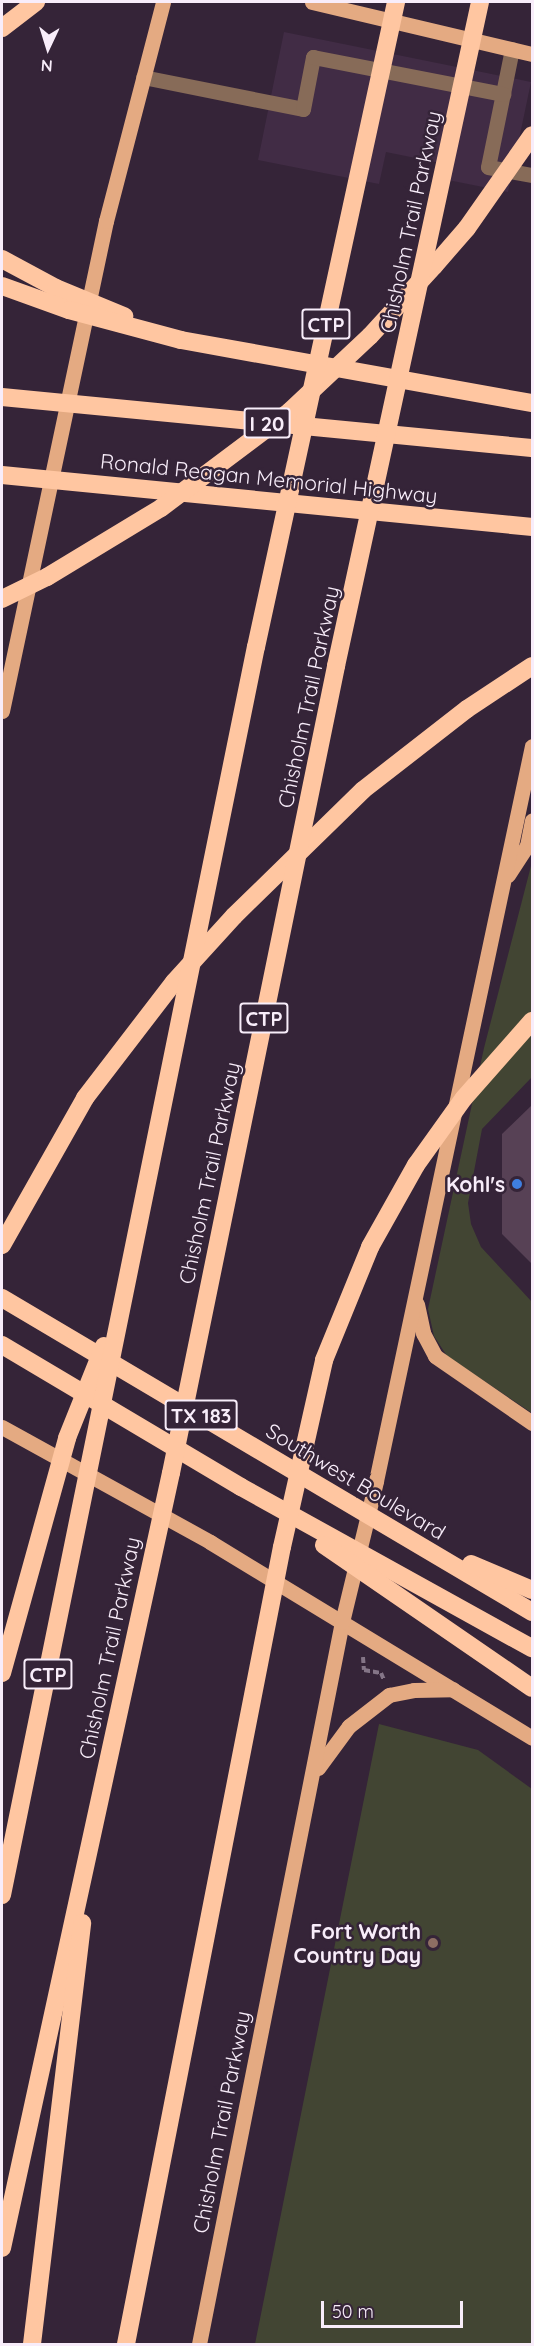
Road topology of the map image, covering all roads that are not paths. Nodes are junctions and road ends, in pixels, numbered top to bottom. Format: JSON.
{"nodes":[{"id":1,"x":36,"y":2,"type":"edge"},
{"id":2,"x":163,"y":2,"type":"edge"},
{"id":3,"x":312,"y":2,"type":"edge"},
{"id":4,"x":396,"y":2,"type":"edge"},
{"id":5,"x":480,"y":2,"type":"edge"},
{"id":6,"x":487,"y":2,"type":"edge"},
{"id":7,"x":2,"y":28,"type":"edge"},
{"id":8,"x":473,"y":33,"type":"junction"},
{"id":9,"x":512,"y":49,"type":"junction"},
{"id":10,"x":532,"y":54,"type":"edge"},
{"id":11,"x":143,"y":77,"type":"junction"},
{"id":12,"x":503,"y":94,"type":"junction"},
{"id":13,"x":532,"y":135,"type":"edge"},
{"id":14,"x":532,"y":175,"type":"edge"},
{"id":15,"x":2,"y":259,"type":"edge"},
{"id":16,"x":2,"y":286,"type":"edge"},
{"id":17,"x":181,"y":340,"type":"junction"},
{"id":18,"x":2,"y":397,"type":"edge"},
{"id":19,"x":532,"y":403,"type":"edge"},
{"id":20,"x":532,"y":448,"type":"edge"},
{"id":21,"x":2,"y":475,"type":"edge"},
{"id":22,"x":523,"y":526,"type":"edge"},
{"id":23,"x":532,"y":535,"type":"edge"},
{"id":24,"x":2,"y":599,"type":"edge"},
{"id":25,"x":532,"y":666,"type":"edge"},
{"id":26,"x":2,"y":711,"type":"edge"},
{"id":27,"x":532,"y":746,"type":"edge"},
{"id":28,"x":532,"y":820,"type":"edge"},
{"id":29,"x":503,"y":882,"type":"junction"},
{"id":30,"x":532,"y":1021,"type":"edge"},
{"id":31,"x":2,"y":1245,"type":"edge"},
{"id":32,"x":126,"y":1291,"type":"junction"},
{"id":33,"x":415,"y":1296,"type":"junction"},
{"id":34,"x":2,"y":1298,"type":"edge"},
{"id":35,"x":2,"y":1345,"type":"edge"},
{"id":36,"x":532,"y":1423,"type":"edge"},
{"id":37,"x":2,"y":1427,"type":"edge"},
{"id":38,"x":241,"y":1487,"type":"junction"},
{"id":39,"x":400,"y":1533,"type":"junction"},
{"id":40,"x":532,"y":1590,"type":"edge"},
{"id":41,"x":532,"y":1612,"type":"edge"},
{"id":42,"x":342,"y":1622,"type":"junction"},
{"id":43,"x":532,"y":1648,"type":"edge"},
{"id":44,"x":2,"y":1673,"type":"edge"},
{"id":45,"x":532,"y":1688,"type":"edge"},
{"id":46,"x":453,"y":1689,"type":"junction"},
{"id":47,"x":532,"y":1738,"type":"edge"},
{"id":48,"x":312,"y":1778,"type":"junction"},
{"id":49,"x":94,"y":1819,"type":"junction"},
{"id":50,"x":2,"y":1895,"type":"edge"},
{"id":51,"x":2,"y":2248,"type":"edge"},
{"id":52,"x":32,"y":2344,"type":"edge"},
{"id":53,"x":126,"y":2344,"type":"edge"},
{"id":54,"x":200,"y":2344,"type":"edge"}],
"edges":[{"from":1,"to":7,"type":"highway"},
{"from":2,"to":11,"type":"main road"},
{"from":3,"to":9,"type":"main road"},
{"from":4,"to":32,"type":"highway","number":"CTP"},
{"from":5,"to":8,"type":"highway","name":"Chisholm Trail Parkway","number":"CTP"},
{"from":6,"to":8,"type":"highway"},
{"from":8,"to":49,"type":"highway","name":"Chisholm Trail Parkway","number":"CTP"},
{"from":9,"to":10,"type":"main road"},
{"from":9,"to":12,"type":"lane"},
{"from":11,"to":12,"type":"lane"},
{"from":11,"to":26,"type":"main road"},
{"from":12,"to":14,"type":"lane"},
{"from":13,"to":24,"type":"highway"},
{"from":15,"to":17,"type":"highway"},
{"from":16,"to":17,"type":"highway"},
{"from":17,"to":19,"type":"highway"},
{"from":18,"to":20,"type":"highway","number":"I 20"},
{"from":21,"to":22,"type":"highway","name":"Ronald Reagan Memorial Highway"},
{"from":22,"to":23,"type":"highway"},
{"from":25,"to":31,"type":"highway"},
{"from":27,"to":29,"type":"main road","name":"Chisholm Trail Parkway"},
{"from":28,"to":29,"type":"main road"},
{"from":29,"to":33,"type":"main road","name":"Chisholm Trail Parkway"},
{"from":30,"to":53,"type":"highway"},
{"from":32,"to":44,"type":"highway"},
{"from":32,"to":50,"type":"highway","number":"CTP"},
{"from":33,"to":36,"type":"main road"},
{"from":33,"to":42,"type":"main road","name":"Chisholm Trail Parkway"},
{"from":34,"to":39,"type":"highway","name":"Southwest Boulevard","number":"TX 183"},
{"from":35,"to":38,"type":"highway","number":"TX 183"},
{"from":37,"to":42,"type":"main road"},
{"from":38,"to":43,"type":"highway","number":"TX 183"},
{"from":38,"to":45,"type":"highway"},
{"from":39,"to":40,"type":"highway"},
{"from":39,"to":41,"type":"highway","name":"Southwest Boulevard","number":"TX 183"},
{"from":42,"to":46,"type":"main road"},
{"from":42,"to":48,"type":"main road","name":"Chisholm Trail Parkway"},
{"from":46,"to":47,"type":"main road"},
{"from":46,"to":48,"type":"main road"},
{"from":48,"to":54,"type":"main road","name":"Chisholm Trail Parkway"},
{"from":49,"to":51,"type":"highway","name":"Chisholm Trail Parkway","number":"CTP"},
{"from":49,"to":52,"type":"highway"}]}
